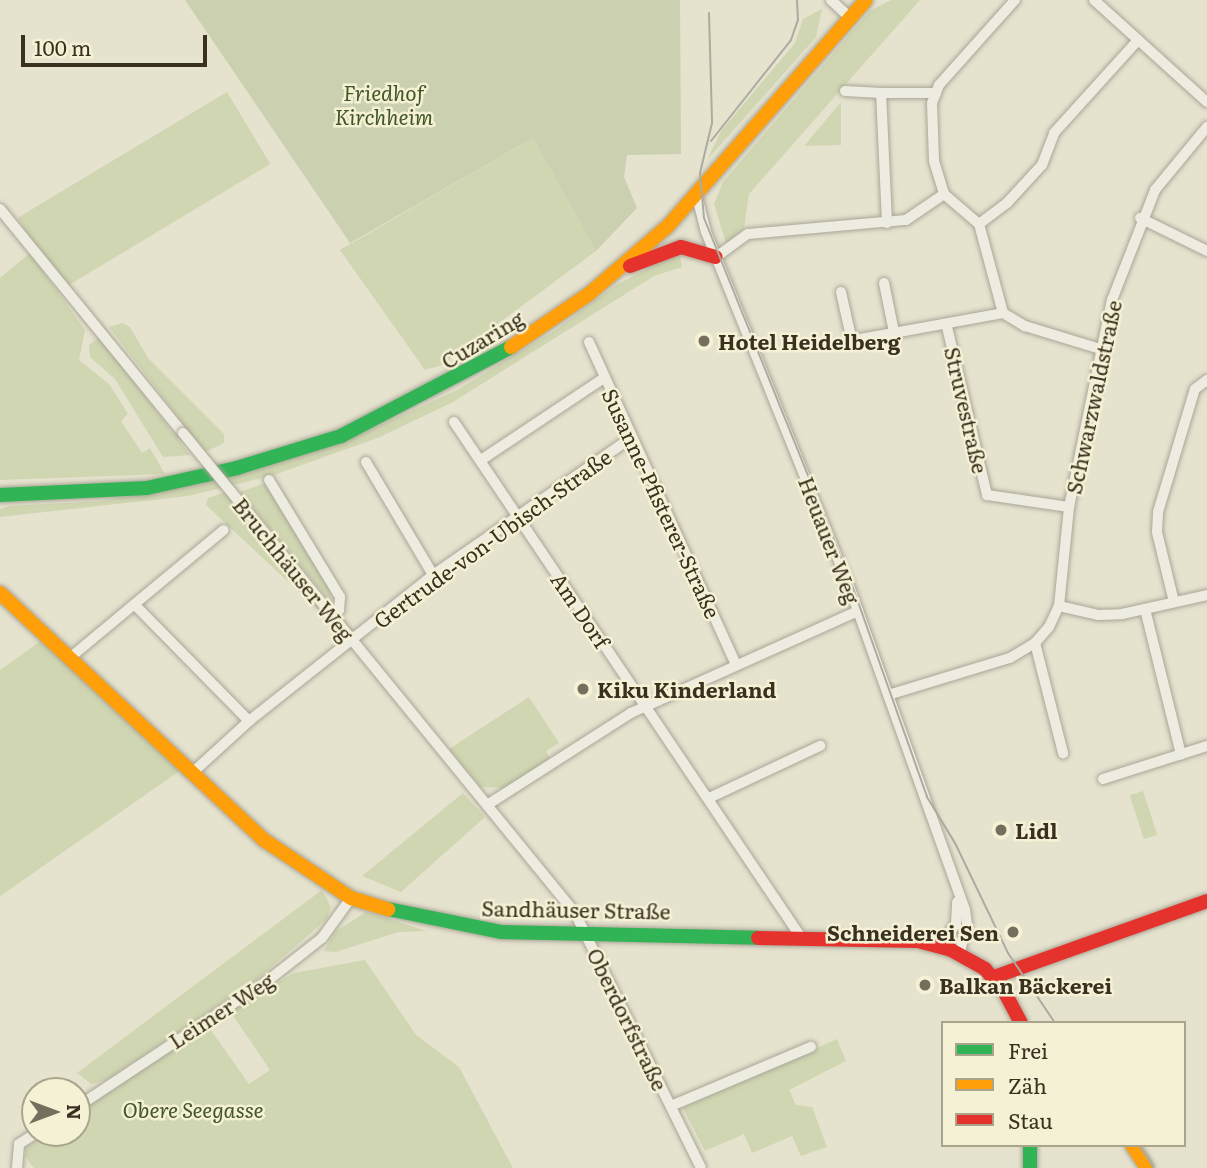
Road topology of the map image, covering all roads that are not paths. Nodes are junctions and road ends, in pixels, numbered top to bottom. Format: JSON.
{"nodes":[{"id":1,"x":831,"y":0,"type":"edge"},
{"id":2,"x":866,"y":0,"type":"edge"},
{"id":3,"x":1014,"y":0,"type":"edge"},
{"id":4,"x":1094,"y":0,"type":"edge"},
{"id":5,"x":850,"y":18,"type":"junction"},
{"id":6,"x":1138,"y":40,"type":"junction"},
{"id":7,"x":845,"y":90,"type":"dead end"},
{"id":8,"x":881,"y":93,"type":"junction"},
{"id":9,"x":936,"y":93,"type":"junction"},
{"id":10,"x":1207,"y":102,"type":"edge"},
{"id":11,"x":1207,"y":127,"type":"edge"},
{"id":12,"x":696,"y":193,"type":"junction"},
{"id":13,"x":944,"y":194,"type":"junction"},
{"id":14,"x":0,"y":209,"type":"edge"},
{"id":15,"x":1140,"y":218,"type":"junction"},
{"id":16,"x":887,"y":223,"type":"junction"},
{"id":17,"x":979,"y":224,"type":"junction"},
{"id":18,"x":1207,"y":251,"type":"edge"},
{"id":19,"x":716,"y":257,"type":"junction"},
{"id":20,"x":619,"y":271,"type":"junction"},
{"id":21,"x":884,"y":283,"type":"dead end"},
{"id":22,"x":841,"y":292,"type":"dead end"},
{"id":23,"x":1003,"y":313,"type":"junction"},
{"id":24,"x":947,"y":327,"type":"junction"},
{"id":25,"x":894,"y":332,"type":"junction"},
{"id":26,"x":589,"y":342,"type":"dead end"},
{"id":27,"x":1100,"y":349,"type":"junction"},
{"id":28,"x":604,"y":378,"type":"junction"},
{"id":29,"x":1207,"y":380,"type":"edge"},
{"id":30,"x":454,"y":422,"type":"dead end"},
{"id":31,"x":632,"y":438,"type":"junction"},
{"id":32,"x":481,"y":460,"type":"junction"},
{"id":33,"x":366,"y":462,"type":"dead end"},
{"id":34,"x":269,"y":480,"type":"dead end"},
{"id":35,"x":0,"y":495,"type":"edge"},
{"id":36,"x":1069,"y":507,"type":"junction"},
{"id":37,"x":517,"y":516,"type":"junction"},
{"id":38,"x":224,"y":530,"type":"dead end"},
{"id":39,"x":433,"y":575,"type":"junction"},
{"id":40,"x":0,"y":580,"type":"edge"},
{"id":41,"x":1207,"y":595,"type":"edge"},
{"id":42,"x":6,"y":597,"type":"edge"},
{"id":43,"x":1174,"y":601,"type":"junction"},
{"id":44,"x":135,"y":606,"type":"junction"},
{"id":45,"x":1059,"y":606,"type":"junction"},
{"id":46,"x":1145,"y":608,"type":"junction"},
{"id":47,"x":858,"y":611,"type":"junction"},
{"id":48,"x":333,"y":615,"type":"junction"},
{"id":49,"x":351,"y":640,"type":"junction"},
{"id":50,"x":1035,"y":643,"type":"junction"},
{"id":51,"x":72,"y":656,"type":"junction"},
{"id":52,"x":736,"y":664,"type":"junction"},
{"id":53,"x":888,"y":695,"type":"junction"},
{"id":54,"x":647,"y":706,"type":"junction"},
{"id":55,"x":249,"y":721,"type":"junction"},
{"id":56,"x":820,"y":746,"type":"dead end"},
{"id":57,"x":1207,"y":746,"type":"edge"},
{"id":58,"x":1063,"y":753,"type":"dead end"},
{"id":59,"x":1181,"y":755,"type":"junction"},
{"id":60,"x":191,"y":774,"type":"junction"},
{"id":61,"x":1103,"y":779,"type":"dead end"},
{"id":62,"x":709,"y":797,"type":"junction"},
{"id":63,"x":487,"y":805,"type":"junction"},
{"id":64,"x":956,"y":891,"type":"junction"},
{"id":65,"x":351,"y":898,"type":"junction"},
{"id":66,"x":1207,"y":901,"type":"edge"},
{"id":67,"x":587,"y":931,"type":"junction"},
{"id":68,"x":800,"y":936,"type":"junction"},
{"id":69,"x":940,"y":946,"type":"junction"},
{"id":70,"x":959,"y":954,"type":"junction"},
{"id":71,"x":994,"y":977,"type":"junction"},
{"id":72,"x":1020,"y":1021,"type":"edge"},
{"id":73,"x":811,"y":1047,"type":"dead end"},
{"id":74,"x":91,"y":1098,"type":"edge"},
{"id":75,"x":669,"y":1102,"type":"junction"},
{"id":76,"x":21,"y":1143,"type":"edge"},
{"id":77,"x":1030,"y":1147,"type":"edge"},
{"id":78,"x":1133,"y":1147,"type":"edge"},
{"id":79,"x":17,"y":1168,"type":"edge"},
{"id":80,"x":701,"y":1168,"type":"edge"},
{"id":81,"x":1030,"y":1168,"type":"edge"},
{"id":82,"x":1147,"y":1168,"type":"edge"}],
"edges":[{"from":1,"to":5,"type":"street"},
{"from":2,"to":5,"type":"street","name":"Cuzaring"},
{"from":3,"to":9,"type":"street"},
{"from":4,"to":6,"type":"street"},
{"from":5,"to":12,"type":"street","name":"Cuzaring"},
{"from":6,"to":10,"type":"street"},
{"from":6,"to":17,"type":"street"},
{"from":7,"to":8,"type":"street"},
{"from":8,"to":9,"type":"street"},
{"from":8,"to":16,"type":"street"},
{"from":9,"to":13,"type":"street"},
{"from":11,"to":15,"type":"street","name":"Schwarzwaldstraße"},
{"from":12,"to":19,"type":"street","name":"Heuauer Weg"},
{"from":12,"to":20,"type":"street","name":"Cuzaring"},
{"from":13,"to":16,"type":"street"},
{"from":13,"to":17,"type":"street"},
{"from":14,"to":48,"type":"street","name":"Bruchhäuser Weg","bridge":true},
{"from":15,"to":18,"type":"street"},
{"from":15,"to":27,"type":"street","name":"Schwarzwaldstraße"},
{"from":16,"to":19,"type":"street"},
{"from":17,"to":23,"type":"street"},
{"from":19,"to":20,"type":"street"},
{"from":19,"to":47,"type":"street","name":"Heuauer Weg"},
{"from":20,"to":35,"type":"street","name":"Cuzaring"},
{"from":21,"to":25,"type":"street"},
{"from":22,"to":25,"type":"street","name":"Struvestraße"},
{"from":23,"to":24,"type":"street","name":"Struvestraße"},
{"from":23,"to":27,"type":"street"},
{"from":24,"to":25,"type":"street","name":"Struvestraße"},
{"from":24,"to":36,"type":"street","name":"Struvestraße"},
{"from":26,"to":28,"type":"street","name":"Susanne-Pfisterer-Straße"},
{"from":27,"to":36,"type":"street","name":"Schwarzwaldstraße"},
{"from":28,"to":31,"type":"street","name":"Susanne-Pfisterer-Straße"},
{"from":28,"to":32,"type":"street"},
{"from":29,"to":43,"type":"street"},
{"from":30,"to":32,"type":"street","name":"Am Dorf"},
{"from":31,"to":37,"type":"street","name":"Gertrude-von-Ubisch-Straße"},
{"from":31,"to":52,"type":"street","name":"Susanne-Pfisterer-Straße"},
{"from":32,"to":37,"type":"street","name":"Am Dorf"},
{"from":33,"to":39,"type":"street"},
{"from":34,"to":48,"type":"street"},
{"from":36,"to":45,"type":"street","name":"Schwarzwaldstraße"},
{"from":37,"to":39,"type":"street","name":"Gertrude-von-Ubisch-Straße"},
{"from":37,"to":54,"type":"street","name":"Am Dorf"},
{"from":38,"to":44,"type":"street"},
{"from":39,"to":49,"type":"street","name":"Gertrude-von-Ubisch-Straße"},
{"from":40,"to":42,"type":"street","name":"Sandhäuser Straße"},
{"from":41,"to":43,"type":"street"},
{"from":42,"to":51,"type":"street","name":"Sandhäuser Straße"},
{"from":43,"to":46,"type":"street"},
{"from":44,"to":51,"type":"street"},
{"from":44,"to":55,"type":"street"},
{"from":45,"to":46,"type":"street"},
{"from":45,"to":50,"type":"street","name":"Schwarzwaldstraße"},
{"from":46,"to":59,"type":"street"},
{"from":47,"to":52,"type":"street"},
{"from":47,"to":53,"type":"street","name":"Heuauer Weg"},
{"from":48,"to":49,"type":"street","name":"Bruchhäuser Weg"},
{"from":49,"to":55,"type":"street","name":"Gertrude-von-Ubisch-Straße"},
{"from":49,"to":63,"type":"street","name":"Bruchhäuser Weg"},
{"from":50,"to":53,"type":"street","name":"Schwarzwaldstraße"},
{"from":50,"to":58,"type":"street"},
{"from":51,"to":60,"type":"street","name":"Sandhäuser Straße"},
{"from":52,"to":54,"type":"street"},
{"from":53,"to":64,"type":"street","name":"Heuauer Weg"},
{"from":54,"to":62,"type":"street","name":"Am Dorf"},
{"from":54,"to":63,"type":"street"},
{"from":55,"to":60,"type":"street","name":"Gertrude-von-Ubisch-Straße"},
{"from":56,"to":62,"type":"street"},
{"from":57,"to":59,"type":"street"},
{"from":59,"to":61,"type":"street"},
{"from":60,"to":65,"type":"street","name":"Sandhäuser Straße"},
{"from":62,"to":68,"type":"street","name":"Am Dorf"},
{"from":63,"to":67,"type":"street","name":"Bruchhäuser Weg"},
{"from":64,"to":69,"type":"street","name":"Heuauer Weg"},
{"from":64,"to":70,"type":"street","name":"Heuauer Weg"},
{"from":65,"to":67,"type":"street","name":"Sandhäuser Straße"},
{"from":65,"to":74,"type":"street","name":"Leimer Weg"},
{"from":66,"to":71,"type":"street"},
{"from":67,"to":68,"type":"street","name":"Sandhäuser Straße"},
{"from":67,"to":75,"type":"street","name":"Oberdorfstraße"},
{"from":68,"to":69,"type":"street","name":"Sandhäuser Straße"},
{"from":69,"to":70,"type":"street","name":"Sandhäuser Straße"},
{"from":70,"to":71,"type":"street","name":"Sandhäuser Straße"},
{"from":71,"to":72,"type":"street"},
{"from":73,"to":75,"type":"street","name":"Oberdorfstraße"},
{"from":75,"to":80,"type":"street","name":"Oberdorfstraße"},
{"from":76,"to":79,"type":"street"},
{"from":77,"to":81,"type":"street"},
{"from":78,"to":82,"type":"street"}]}
